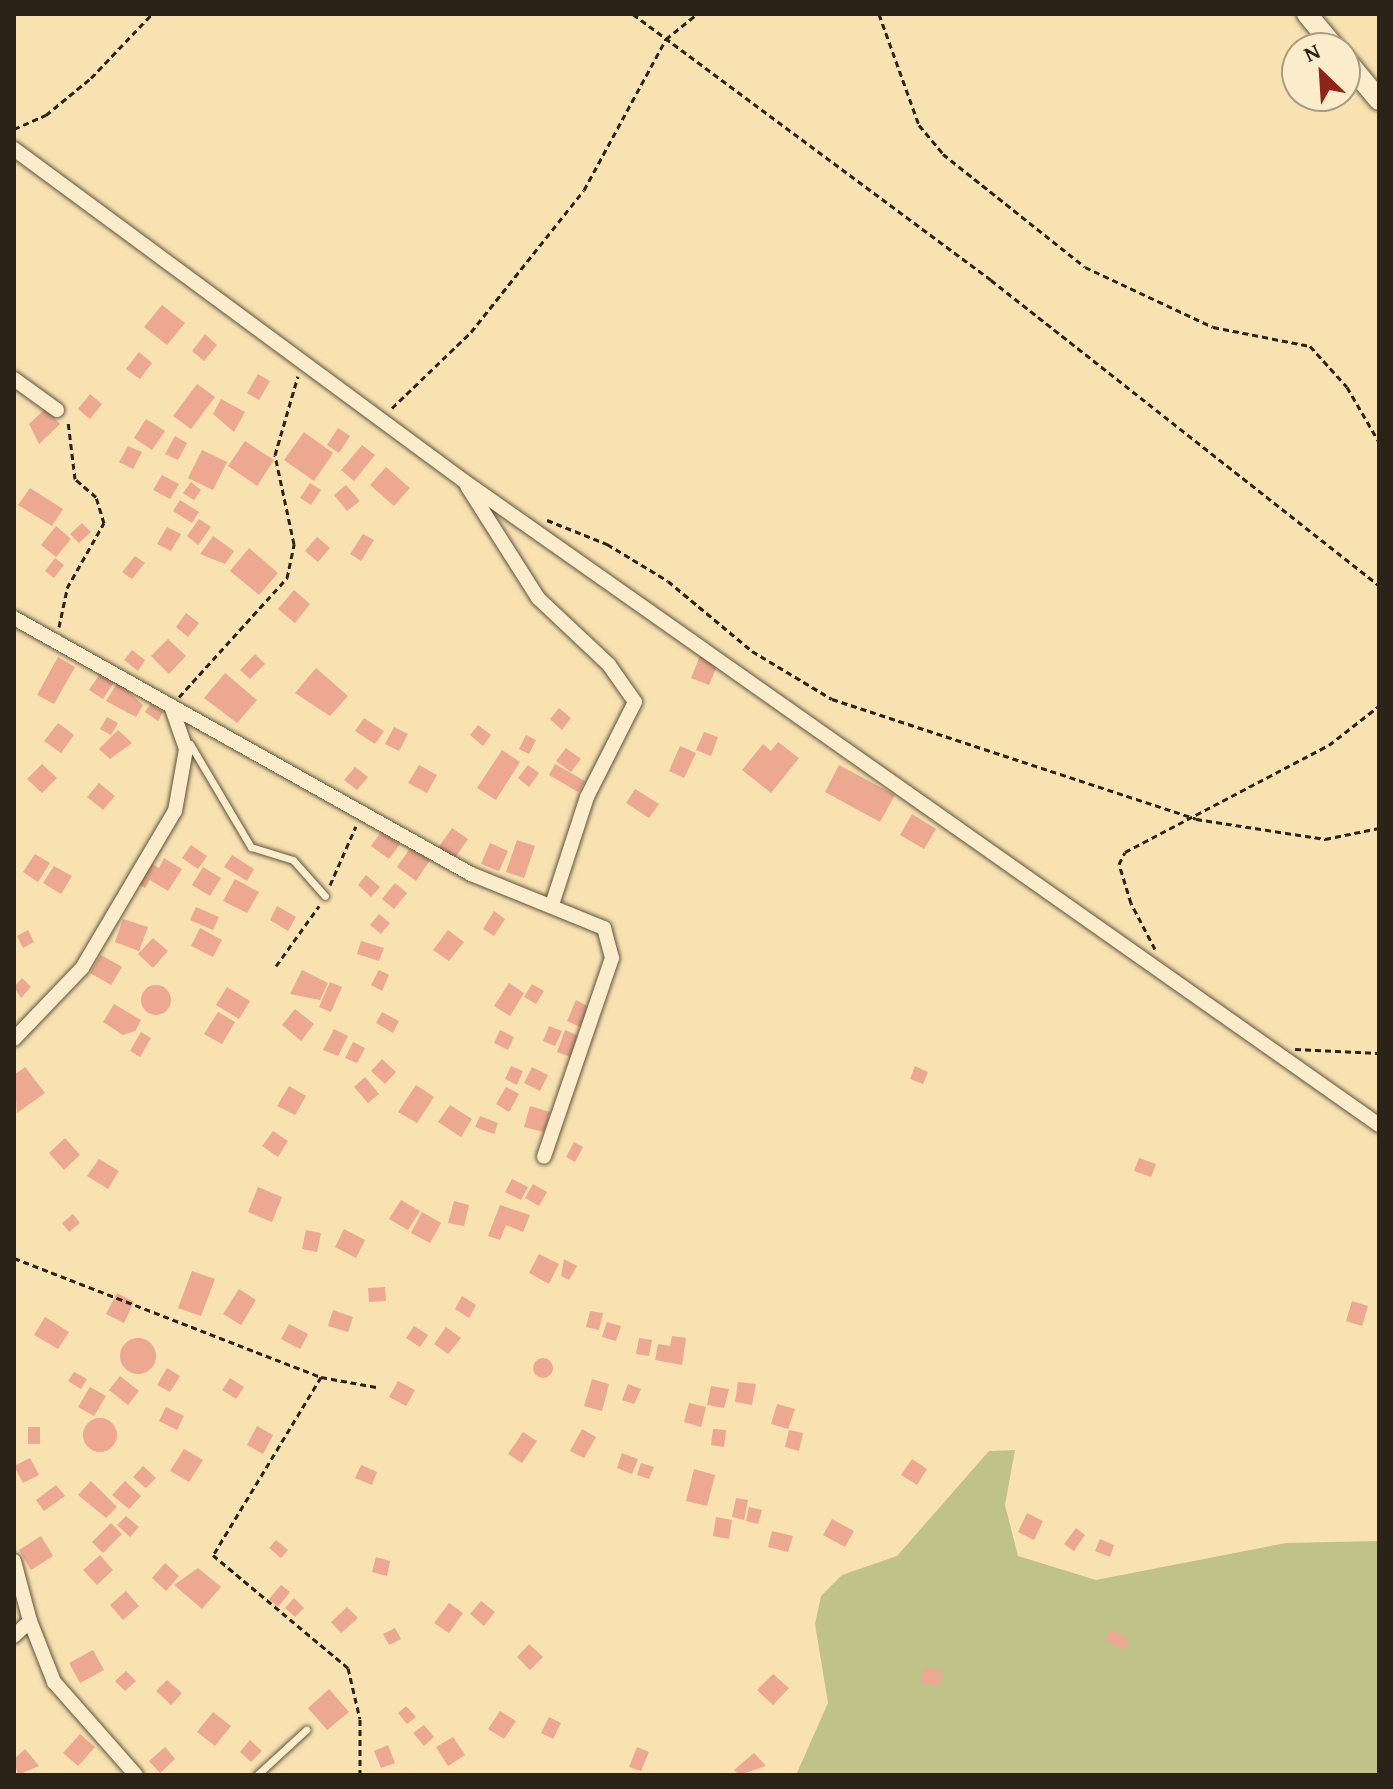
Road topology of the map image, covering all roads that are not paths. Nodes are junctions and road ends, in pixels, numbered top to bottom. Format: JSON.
{"nodes":[{"id":1,"x":1307,"y":14,"type":"edge"},
{"id":2,"x":1322,"y":32,"type":"edge"},
{"id":3,"x":1361,"y":76,"type":"edge"},
{"id":4,"x":1377,"y":92,"type":"edge"},
{"id":5,"x":14,"y":149,"type":"edge"},
{"id":6,"x":14,"y":379,"type":"edge"},
{"id":7,"x":57,"y":410,"type":"road end"},
{"id":8,"x":464,"y":481,"type":"junction"},
{"id":9,"x":14,"y":618,"type":"edge"},
{"id":10,"x":171,"y":706,"type":"junction"},
{"id":11,"x":181,"y":728,"type":"junction"},
{"id":12,"x":325,"y":896,"type":"dead end"},
{"id":13,"x":552,"y":905,"type":"junction"},
{"id":14,"x":14,"y":1039,"type":"edge"},
{"id":15,"x":1379,"y":1125,"type":"edge"},
{"id":16,"x":544,"y":1157,"type":"dead end"},
{"id":17,"x":14,"y":1561,"type":"edge"},
{"id":18,"x":30,"y":1621,"type":"junction"},
{"id":19,"x":14,"y":1636,"type":"edge"},
{"id":20,"x":306,"y":1730,"type":"dead end"},
{"id":21,"x":136,"y":1775,"type":"edge"},
{"id":22,"x":257,"y":1775,"type":"edge"}],
"edges":[{"from":1,"to":2,"type":"main road"},
{"from":3,"to":4,"type":"main road"},
{"from":5,"to":8,"type":"street"},
{"from":6,"to":7,"type":"street"},
{"from":8,"to":13,"type":"street"},
{"from":8,"to":15,"type":"street"},
{"from":9,"to":10,"type":"street"},
{"from":10,"to":11,"type":"street"},
{"from":10,"to":13,"type":"street"},
{"from":11,"to":12,"type":"lane"},
{"from":11,"to":14,"type":"street"},
{"from":13,"to":16,"type":"street"},
{"from":17,"to":18,"type":"street"},
{"from":18,"to":19,"type":"street"},
{"from":18,"to":21,"type":"street"},
{"from":20,"to":22,"type":"lane"}]}
